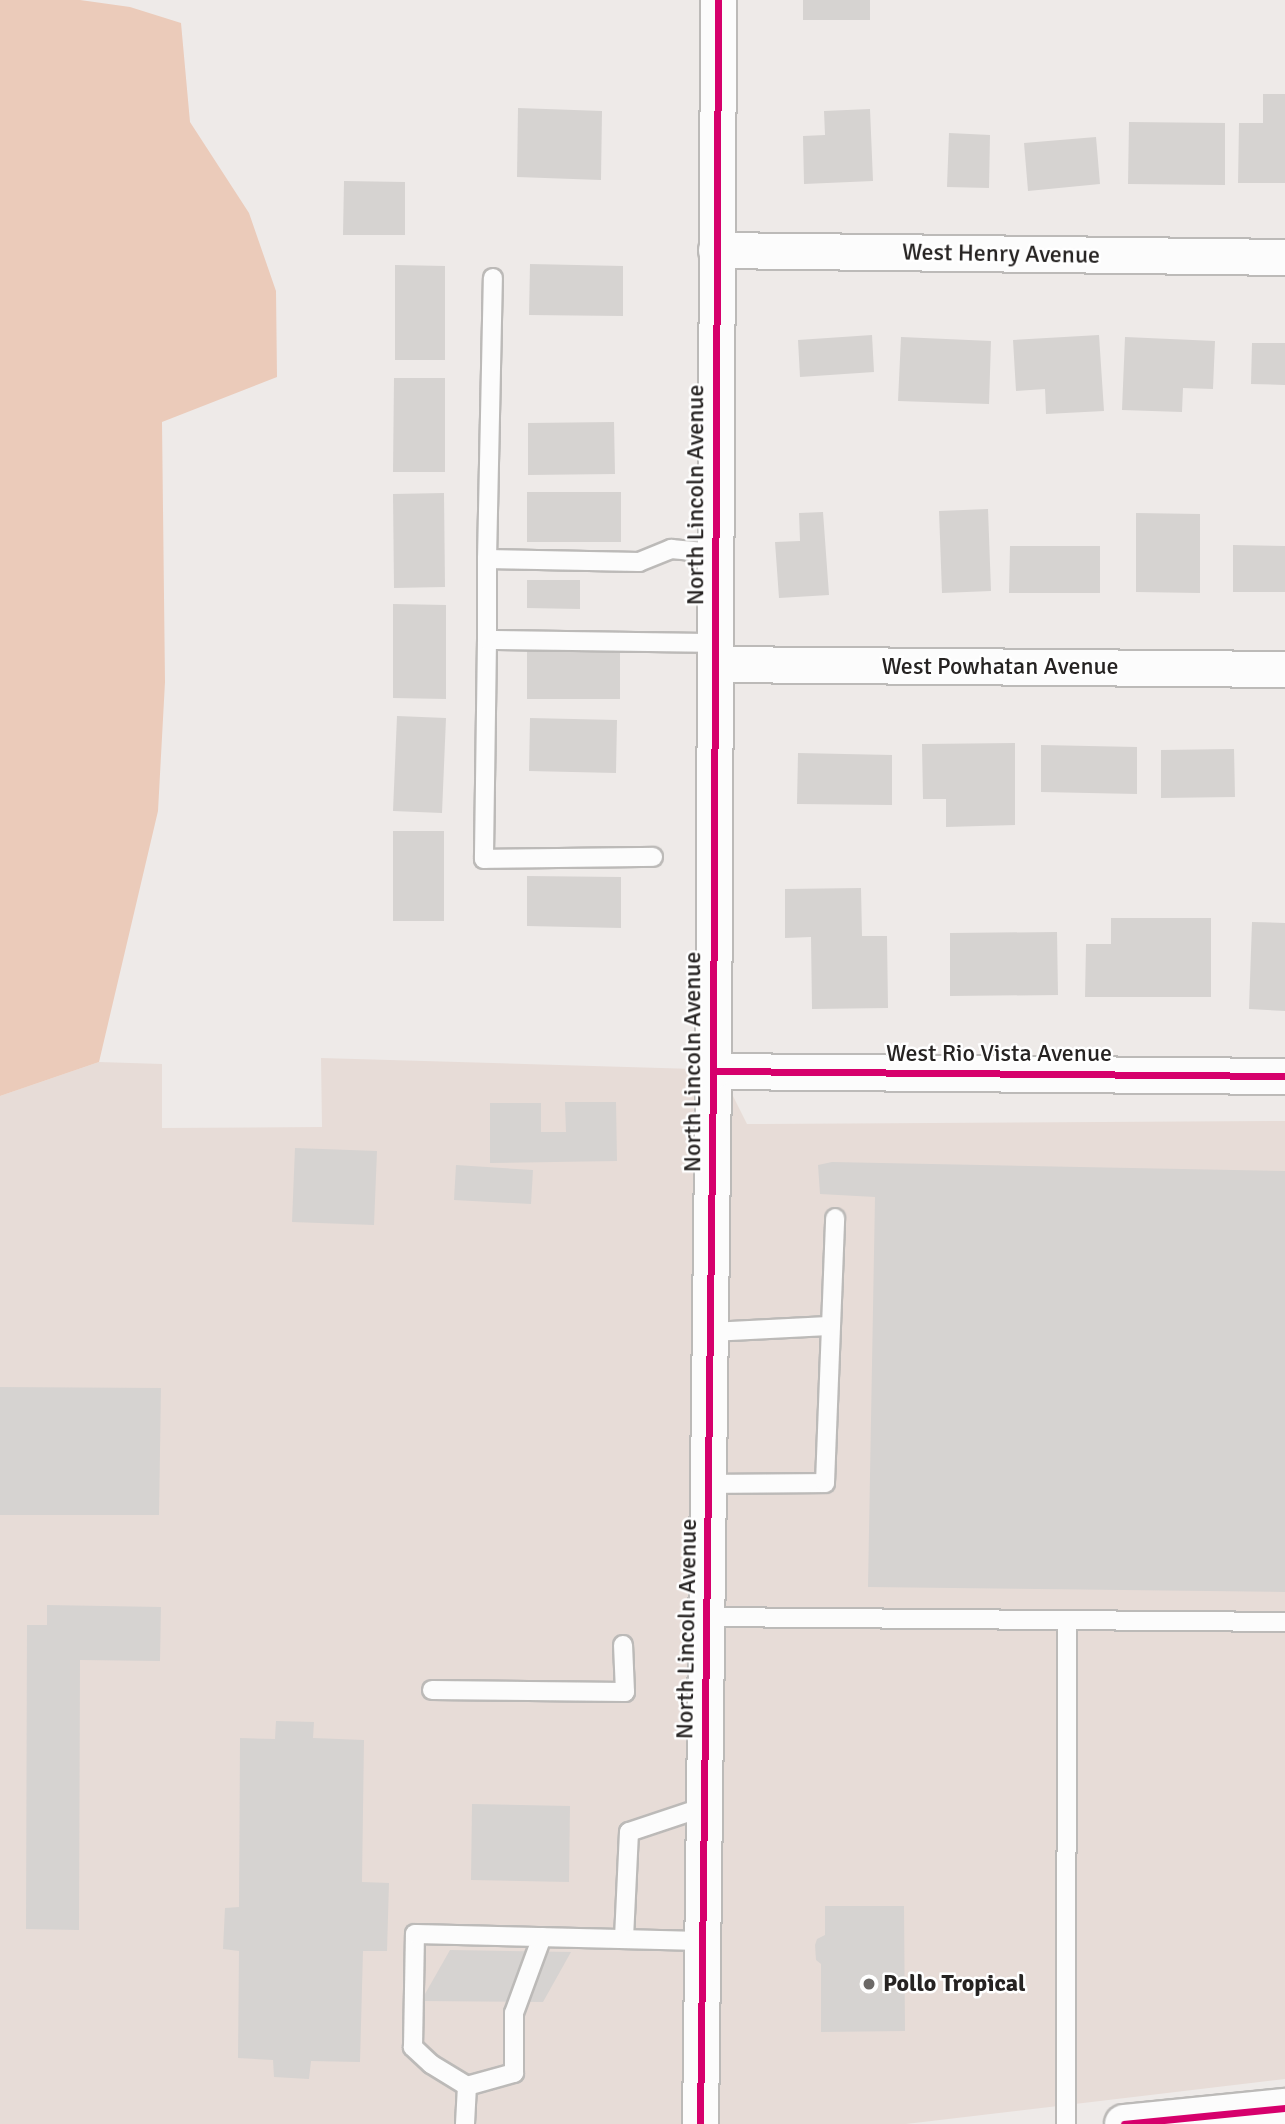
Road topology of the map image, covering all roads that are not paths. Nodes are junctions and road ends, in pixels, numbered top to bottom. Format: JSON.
{"nodes":[{"id":1,"x":718,"y":0,"type":"edge"},
{"id":2,"x":716,"y":250,"type":"junction"},
{"id":3,"x":1285,"y":257,"type":"edge"},
{"id":4,"x":493,"y":278,"type":"dead end"},
{"id":5,"x":715,"y":553,"type":"junction"},
{"id":6,"x":487,"y":559,"type":"junction"},
{"id":7,"x":487,"y":640,"type":"junction"},
{"id":8,"x":715,"y":654,"type":"junction"},
{"id":9,"x":1285,"y":669,"type":"edge"},
{"id":10,"x":653,"y":857,"type":"dead end"},
{"id":11,"x":713,"y":1072,"type":"junction"},
{"id":12,"x":1285,"y":1076,"type":"edge"},
{"id":13,"x":835,"y":1218,"type":"dead end"},
{"id":14,"x":829,"y":1326,"type":"junction"},
{"id":15,"x":710,"y":1332,"type":"junction"},
{"id":16,"x":708,"y":1484,"type":"junction"},
{"id":17,"x":706,"y":1617,"type":"junction"},
{"id":18,"x":1068,"y":1620,"type":"junction"},
{"id":19,"x":1285,"y":1622,"type":"edge"},
{"id":20,"x":622,"y":1645,"type":"dead end"},
{"id":21,"x":432,"y":1690,"type":"dead end"},
{"id":22,"x":704,"y":1807,"type":"junction"},
{"id":23,"x":542,"y":1937,"type":"junction"},
{"id":24,"x":624,"y":1938,"type":"junction"},
{"id":25,"x":702,"y":1941,"type":"junction"},
{"id":26,"x":467,"y":2086,"type":"junction"},
{"id":27,"x":1285,"y":2108,"type":"edge"},
{"id":28,"x":465,"y":2124,"type":"edge"},
{"id":29,"x":700,"y":2124,"type":"edge"},
{"id":30,"x":1066,"y":2124,"type":"edge"},
{"id":31,"x":1124,"y":2124,"type":"edge"}],
"edges":[{"from":1,"to":2,"type":"street","name":"North Lincoln Avenue"},
{"from":2,"to":3,"type":"street","name":"West Henry Avenue"},
{"from":2,"to":5,"type":"street","name":"North Lincoln Avenue"},
{"from":4,"to":6,"type":"lane"},
{"from":5,"to":6,"type":"lane"},
{"from":5,"to":8,"type":"street","name":"North Lincoln Avenue"},
{"from":6,"to":7,"type":"lane"},
{"from":7,"to":8,"type":"lane"},
{"from":7,"to":10,"type":"lane"},
{"from":8,"to":9,"type":"street","name":"West Powhatan Avenue"},
{"from":8,"to":11,"type":"street","name":"North Lincoln Avenue"},
{"from":11,"to":12,"type":"street","name":"West Rio Vista Avenue"},
{"from":11,"to":15,"type":"street","name":"North Lincoln Avenue"},
{"from":13,"to":14,"type":"lane"},
{"from":14,"to":15,"type":"lane"},
{"from":14,"to":16,"type":"lane"},
{"from":15,"to":16,"type":"street","name":"North Lincoln Avenue"},
{"from":16,"to":17,"type":"street","name":"North Lincoln Avenue"},
{"from":17,"to":18,"type":"lane"},
{"from":17,"to":22,"type":"street","name":"North Lincoln Avenue"},
{"from":18,"to":19,"type":"lane"},
{"from":18,"to":30,"type":"lane"},
{"from":20,"to":21,"type":"lane"},
{"from":22,"to":24,"type":"lane"},
{"from":22,"to":25,"type":"street","name":"North Lincoln Avenue"},
{"from":23,"to":24,"type":"lane"},
{"from":23,"to":26,"type":"lane"},
{"from":23,"to":26,"type":"lane"},
{"from":24,"to":25,"type":"lane"},
{"from":25,"to":29,"type":"street","name":"North Lincoln Avenue"},
{"from":26,"to":28,"type":"lane"},
{"from":27,"to":31,"type":"main road"}]}
